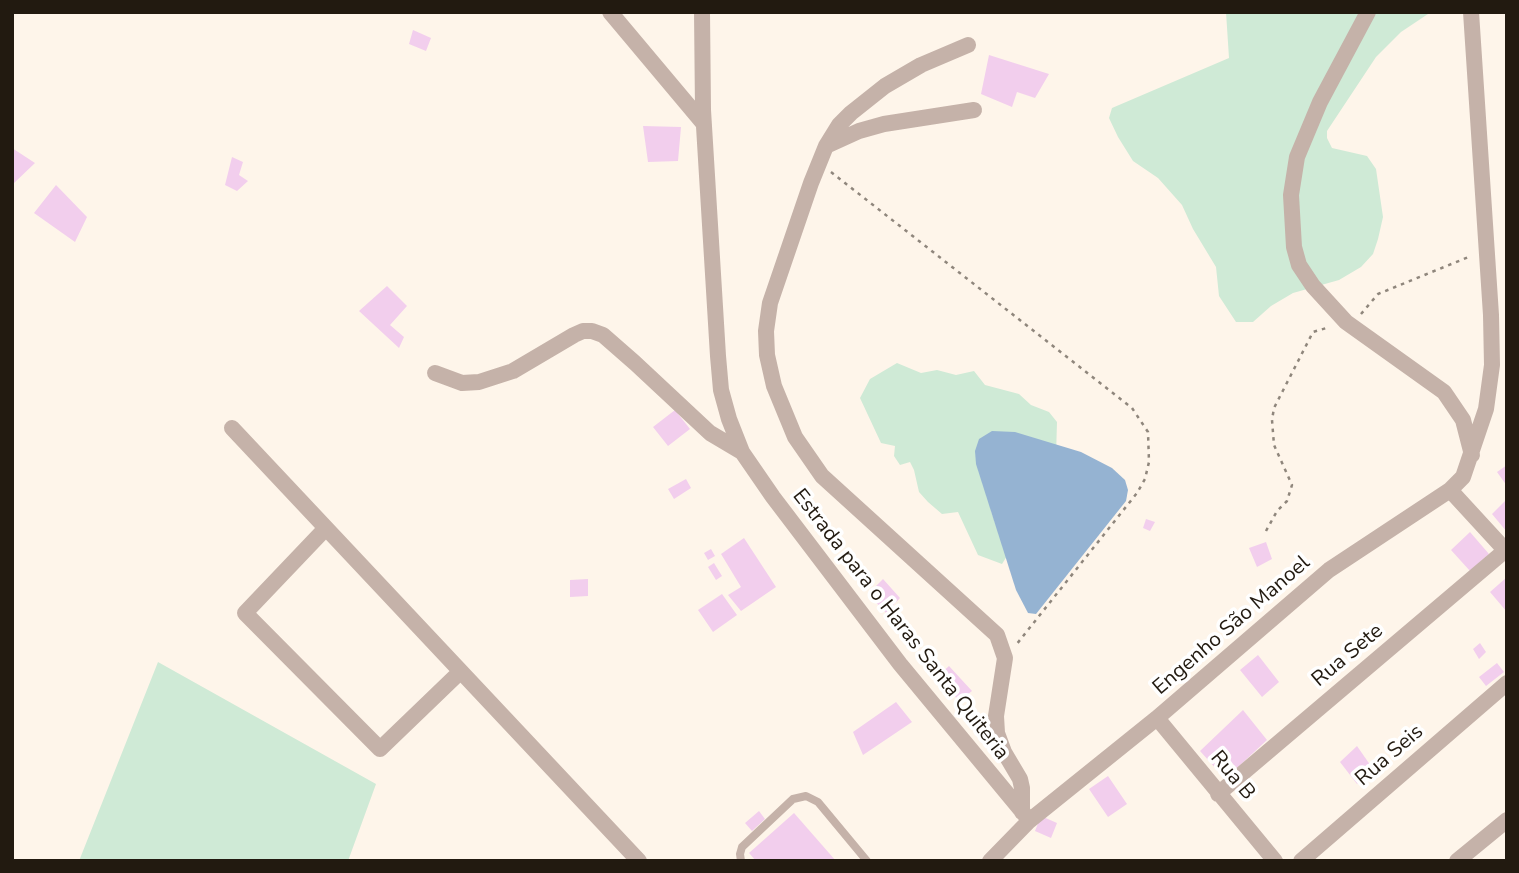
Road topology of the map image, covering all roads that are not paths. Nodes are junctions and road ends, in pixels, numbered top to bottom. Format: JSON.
{"nodes":[{"id":1,"x":610,"y":12,"type":"edge"},
{"id":2,"x":702,"y":12,"type":"edge"},
{"id":3,"x":1368,"y":12,"type":"edge"},
{"id":4,"x":1471,"y":12,"type":"edge"},
{"id":5,"x":968,"y":45,"type":"dead end"},
{"id":6,"x":974,"y":110,"type":"dead end"},
{"id":7,"x":704,"y":124,"type":"junction"},
{"id":8,"x":826,"y":146,"type":"junction"},
{"id":9,"x":435,"y":373,"type":"dead end"},
{"id":10,"x":232,"y":428,"type":"dead end"},
{"id":11,"x":742,"y":452,"type":"junction"},
{"id":12,"x":1472,"y":455,"type":"junction"},
{"id":13,"x":1450,"y":490,"type":"junction"},
{"id":14,"x":326,"y":528,"type":"junction"},
{"id":15,"x":1506,"y":550,"type":"edge"},
{"id":16,"x":460,"y":672,"type":"junction"},
{"id":17,"x":1507,"y":683,"type":"edge"},
{"id":18,"x":1157,"y":718,"type":"junction"},
{"id":19,"x":1218,"y":794,"type":"junction"},
{"id":20,"x":1026,"y":816,"type":"junction"},
{"id":21,"x":1507,"y":820,"type":"edge"},
{"id":22,"x":639,"y":861,"type":"edge"},
{"id":23,"x":741,"y":861,"type":"edge"},
{"id":24,"x":867,"y":861,"type":"edge"},
{"id":25,"x":990,"y":861,"type":"edge"},
{"id":26,"x":1275,"y":861,"type":"edge"},
{"id":27,"x":1301,"y":861,"type":"edge"},
{"id":28,"x":1457,"y":861,"type":"edge"}],
"edges":[{"from":1,"to":7,"type":"street"},
{"from":2,"to":7,"type":"street"},
{"from":3,"to":12,"type":"street"},
{"from":4,"to":12,"type":"street"},
{"from":5,"to":8,"type":"street"},
{"from":6,"to":8,"type":"street"},
{"from":7,"to":11,"type":"street"},
{"from":8,"to":20,"type":"street"},
{"from":9,"to":11,"type":"street"},
{"from":10,"to":14,"type":"street"},
{"from":11,"to":20,"type":"street","name":"Estrada para o Haras Santa Quiteria"},
{"from":12,"to":13,"type":"street"},
{"from":13,"to":15,"type":"street"},
{"from":13,"to":18,"type":"street","name":"Engenho São Manoel"},
{"from":14,"to":16,"type":"street"},
{"from":14,"to":16,"type":"street"},
{"from":15,"to":19,"type":"street","name":"Rua Sete"},
{"from":16,"to":22,"type":"street"},
{"from":17,"to":27,"type":"street","name":"Rua Seis"},
{"from":18,"to":19,"type":"street","name":"Rua B"},
{"from":18,"to":20,"type":"street","name":"Engenho São Manoel"},
{"from":19,"to":26,"type":"street","name":"Rua B"},
{"from":20,"to":25,"type":"street","name":"Engenho São Manoel"},
{"from":21,"to":28,"type":"street"},
{"from":23,"to":24,"type":"lane"}]}
